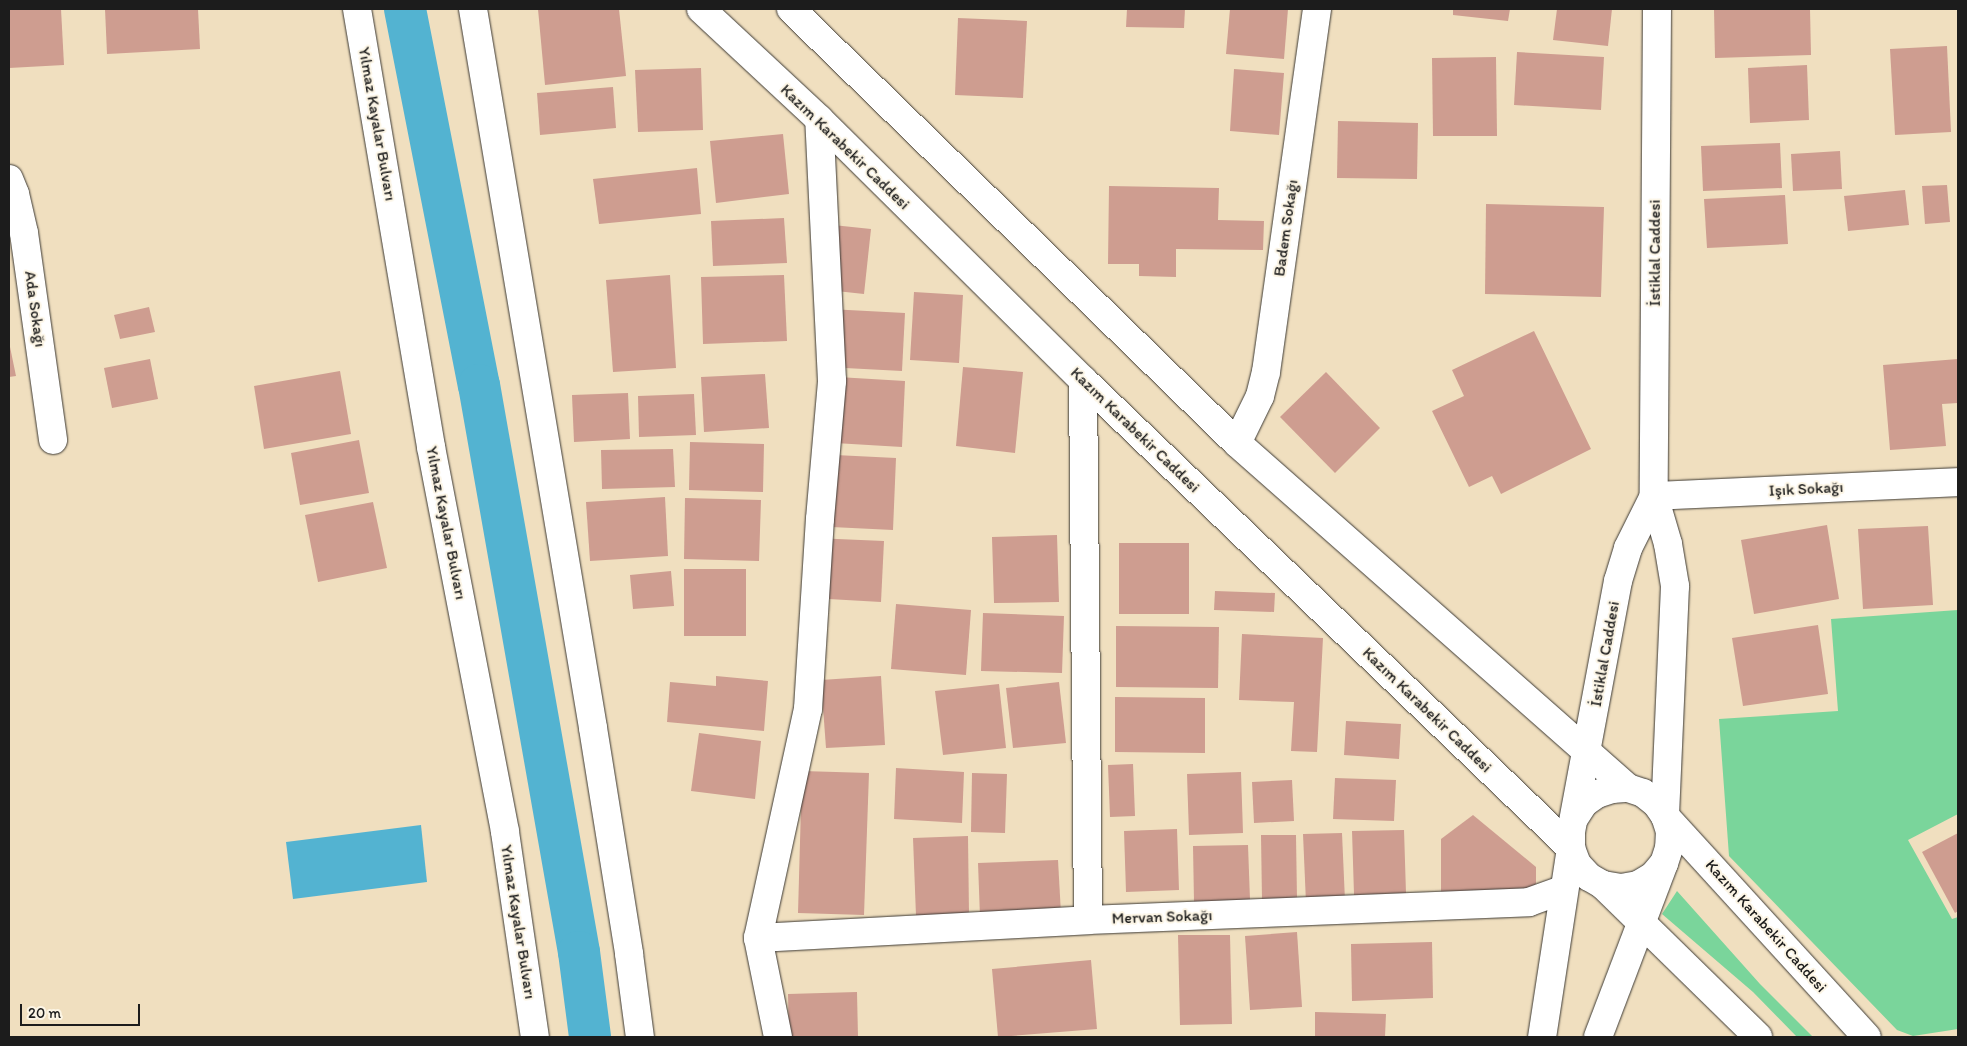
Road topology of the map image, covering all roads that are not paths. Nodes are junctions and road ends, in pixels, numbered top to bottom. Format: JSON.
{"nodes":[{"id":1,"x":357,"y":9,"type":"edge"},
{"id":2,"x":472,"y":9,"type":"edge"},
{"id":3,"x":701,"y":9,"type":"edge"},
{"id":4,"x":791,"y":9,"type":"edge"},
{"id":5,"x":1318,"y":9,"type":"edge"},
{"id":6,"x":1657,"y":9,"type":"edge"},
{"id":7,"x":819,"y":119,"type":"junction"},
{"id":8,"x":9,"y":179,"type":"edge"},
{"id":9,"x":1083,"y":380,"type":"junction"},
{"id":10,"x":53,"y":440,"type":"dead end"},
{"id":11,"x":1237,"y":443,"type":"junction"},
{"id":12,"x":1958,"y":482,"type":"edge"},
{"id":13,"x":1654,"y":496,"type":"junction"},
{"id":14,"x":1587,"y":752,"type":"junction"},
{"id":15,"x":1628,"y":788,"type":"junction"},
{"id":16,"x":1666,"y":816,"type":"junction"},
{"id":17,"x":1575,"y":817,"type":"junction"},
{"id":18,"x":1571,"y":848,"type":"junction"},
{"id":19,"x":1664,"y":863,"type":"junction"},
{"id":20,"x":1604,"y":885,"type":"junction"},
{"id":21,"x":1564,"y":889,"type":"junction"},
{"id":22,"x":1088,"y":920,"type":"junction"},
{"id":23,"x":1642,"y":922,"type":"junction"},
{"id":24,"x":758,"y":938,"type":"junction"},
{"id":25,"x":536,"y":1037,"type":"edge"},
{"id":26,"x":640,"y":1037,"type":"edge"},
{"id":27,"x":778,"y":1037,"type":"edge"},
{"id":28,"x":1542,"y":1037,"type":"edge"},
{"id":29,"x":1598,"y":1037,"type":"edge"},
{"id":30,"x":1758,"y":1037,"type":"edge"},
{"id":31,"x":1866,"y":1037,"type":"edge"}],
"edges":[{"from":1,"to":25,"type":"street","name":"Yılmaz Kayalar Bulvarı"},
{"from":2,"to":26,"type":"street"},
{"from":3,"to":7,"type":"street","name":"Kazım Karabekir Caddesi"},
{"from":4,"to":11,"type":"street"},
{"from":5,"to":11,"type":"street","name":"Badem Sokağı"},
{"from":6,"to":13,"type":"street","name":"İstiklal Caddesi"},
{"from":7,"to":9,"type":"street","name":"Kazım Karabekir Caddesi"},
{"from":7,"to":24,"type":"street"},
{"from":8,"to":10,"type":"street","name":"Ada Sokağı"},
{"from":9,"to":18,"type":"street","name":"Kazım Karabekir Caddesi"},
{"from":9,"to":22,"type":"street"},
{"from":11,"to":14,"type":"street"},
{"from":12,"to":13,"type":"street","name":"Işık Sokağı"},
{"from":13,"to":14,"type":"street","name":"İstiklal Caddesi"},
{"from":13,"to":16,"type":"street","name":"İstiklal Caddesi"},
{"from":14,"to":15,"type":"street"},
{"from":14,"to":17,"type":"street","name":"İstiklal Caddesi"},
{"from":15,"to":16,"type":"street"},
{"from":15,"to":17,"type":"street"},
{"from":16,"to":19,"type":"street"},
{"from":16,"to":31,"type":"street","name":"Kazım Karabekir Caddesi"},
{"from":17,"to":18,"type":"street"},
{"from":18,"to":20,"type":"street"},
{"from":18,"to":21,"type":"street"},
{"from":19,"to":20,"type":"street"},
{"from":19,"to":23,"type":"street"},
{"from":20,"to":23,"type":"street"},
{"from":21,"to":22,"type":"street","name":"Mervan Sokağı"},
{"from":21,"to":28,"type":"street"},
{"from":22,"to":24,"type":"street","name":"Mervan Sokağı"},
{"from":23,"to":29,"type":"street"},
{"from":23,"to":30,"type":"street"},
{"from":24,"to":27,"type":"street"}]}
